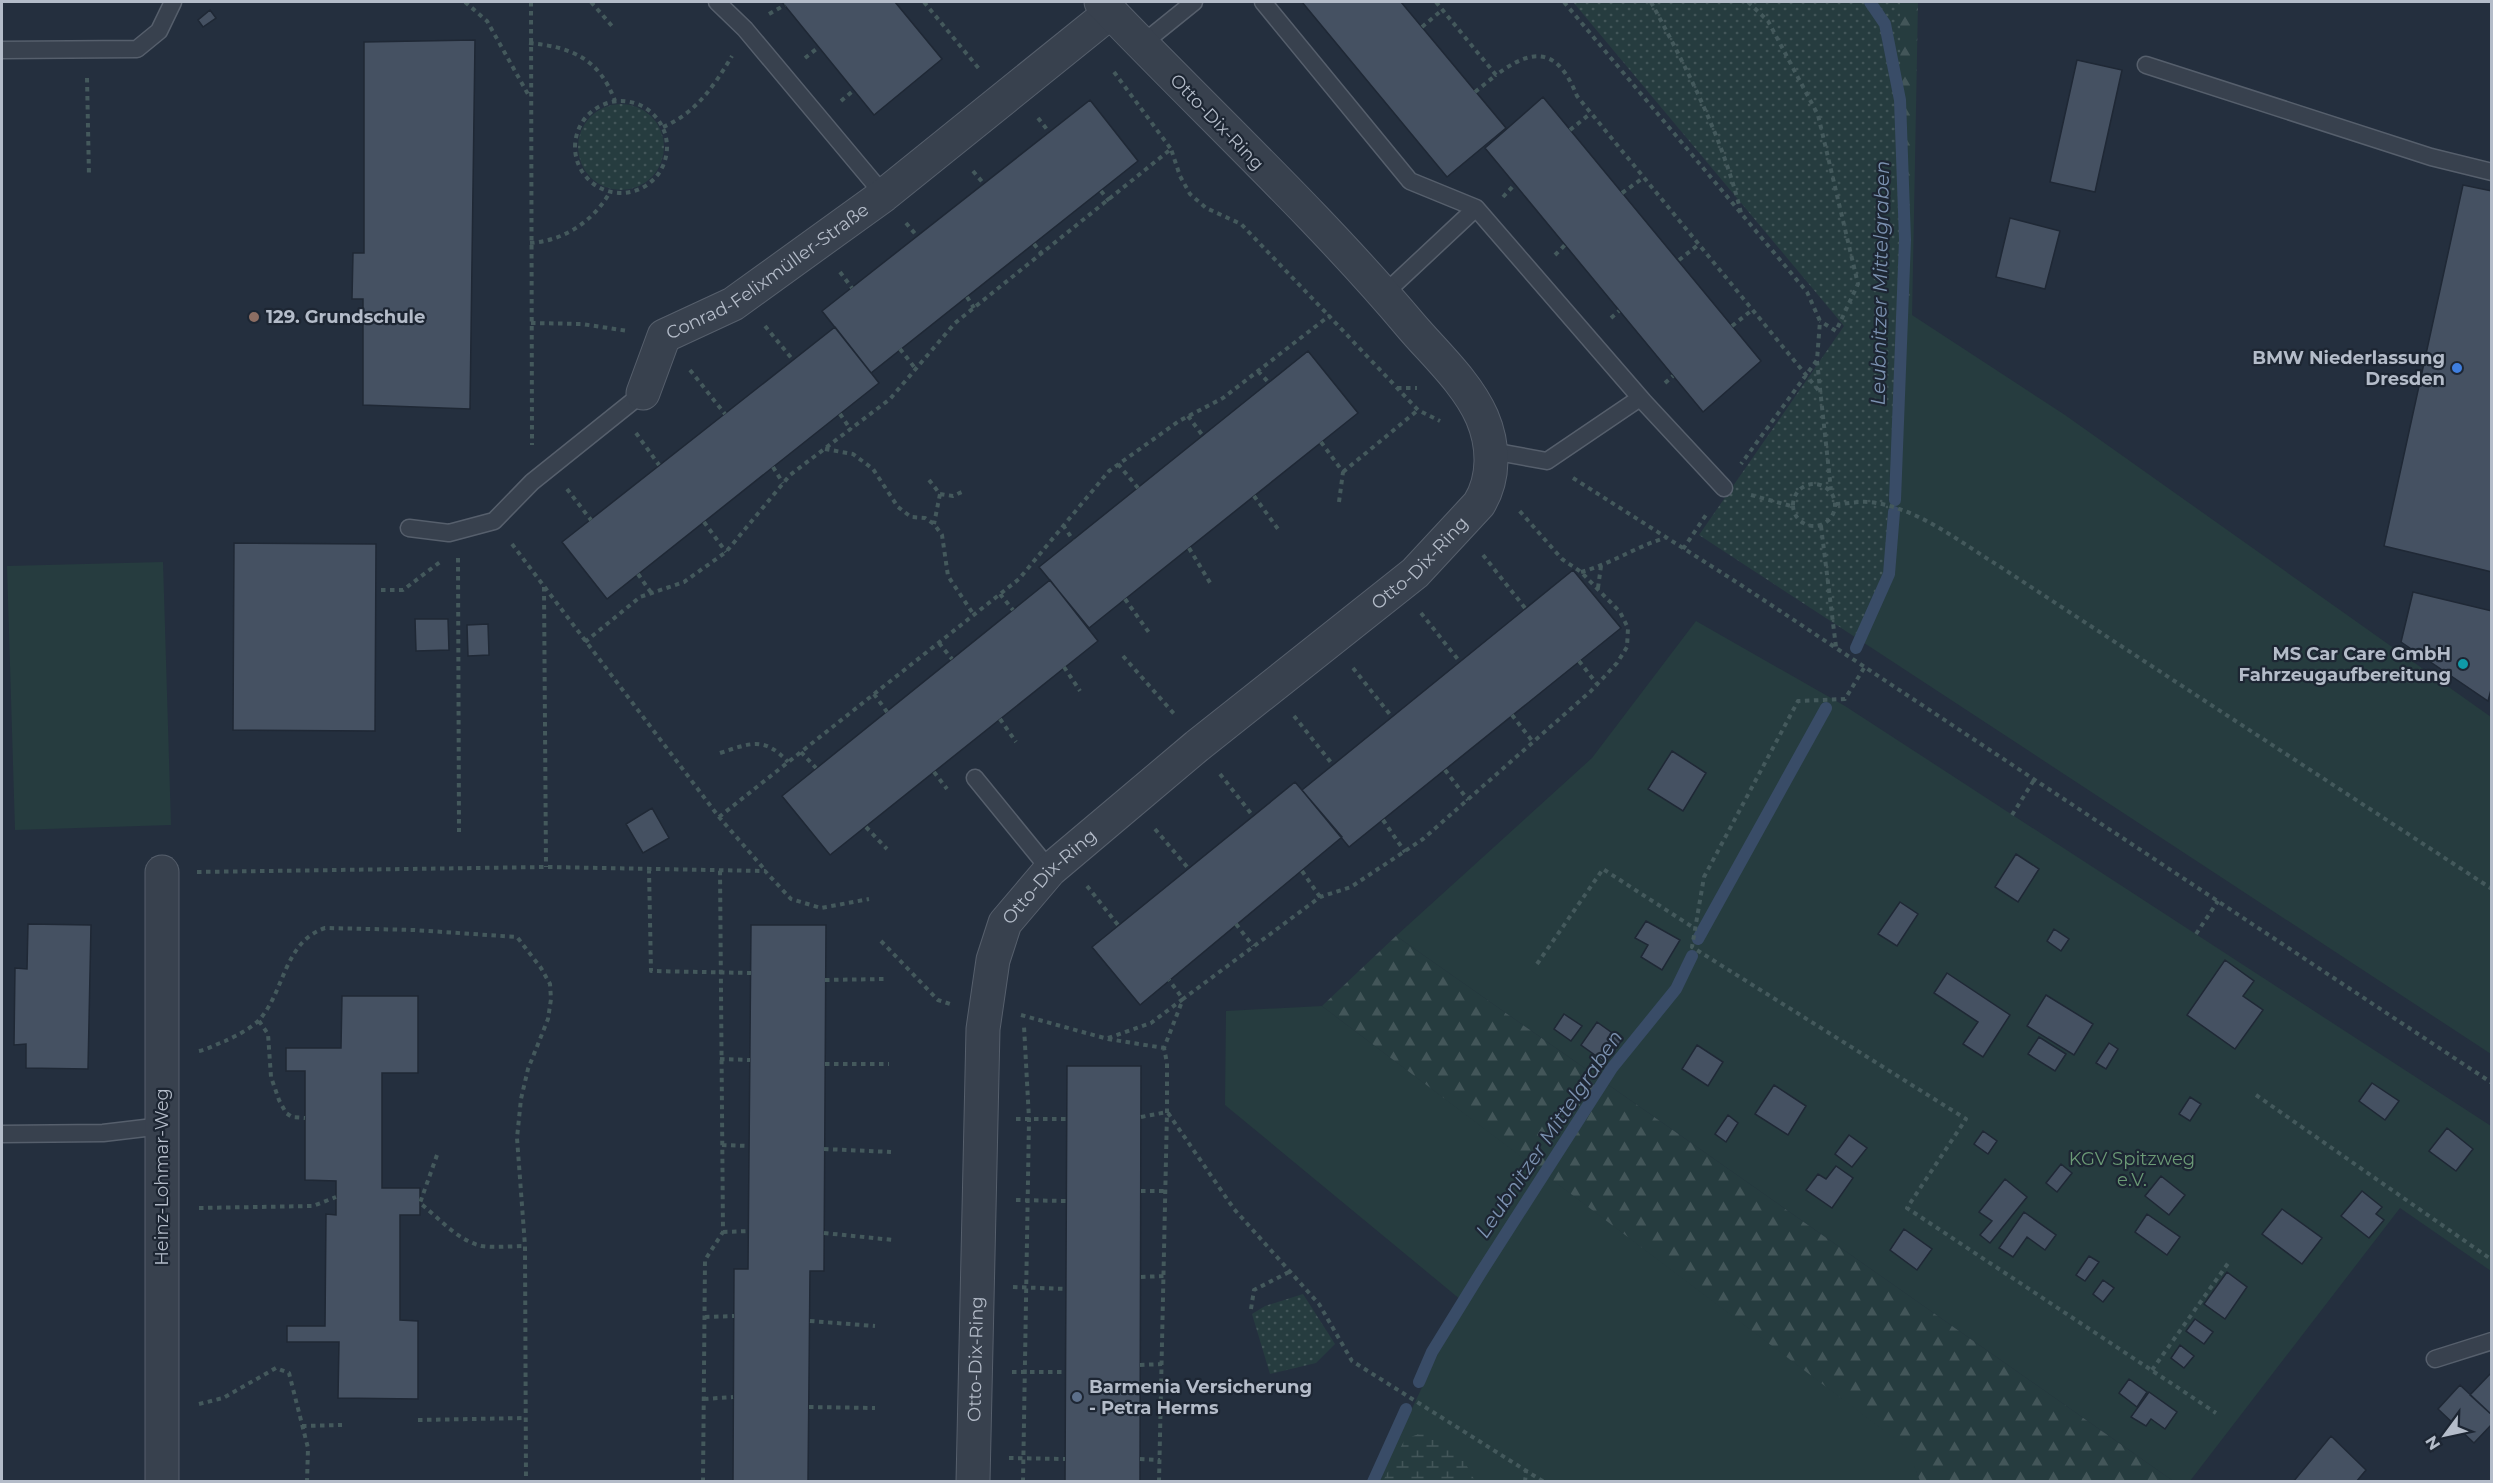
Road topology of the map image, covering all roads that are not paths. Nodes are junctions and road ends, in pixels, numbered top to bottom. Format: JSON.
{"nodes":[{"id":1,"x":173,"y":2,"type":"edge"},
{"id":2,"x":717,"y":2,"type":"edge"},
{"id":3,"x":1194,"y":2,"type":"edge"},
{"id":4,"x":1263,"y":2,"type":"edge"},
{"id":5,"x":1106,"y":7,"type":"edge"},
{"id":6,"x":1142,"y":44,"type":"junction"},
{"id":7,"x":2,"y":50,"type":"edge"},
{"id":8,"x":2146,"y":65,"type":"dead end"},
{"id":9,"x":2492,"y":172,"type":"edge"},
{"id":10,"x":884,"y":195,"type":"junction"},
{"id":11,"x":1476,"y":208,"type":"junction"},
{"id":12,"x":1384,"y":294,"type":"junction"},
{"id":13,"x":1640,"y":398,"type":"junction"},
{"id":14,"x":631,"y":402,"type":"joint"},
{"id":15,"x":1491,"y":464,"type":"junction"},
{"id":16,"x":1724,"y":488,"type":"road end"},
{"id":17,"x":409,"y":528,"type":"dead end"},
{"id":18,"x":975,"y":778,"type":"dead end"},
{"id":19,"x":1056,"y":863,"type":"junction"},
{"id":20,"x":162,"y":872,"type":"road end"},
{"id":21,"x":162,"y":1126,"type":"junction"},
{"id":22,"x":2,"y":1134,"type":"edge"},
{"id":23,"x":2492,"y":1341,"type":"edge"},
{"id":24,"x":2435,"y":1359,"type":"dead end"},
{"id":25,"x":973,"y":1470,"type":"edge"},
{"id":26,"x":162,"y":1482,"type":"edge"}],
"edges":[{"from":1,"to":7,"type":"lane"},
{"from":2,"to":10,"type":"lane"},
{"from":3,"to":6,"type":"lane"},
{"from":4,"to":11,"type":"lane"},
{"from":5,"to":6,"type":"street","name":"Otto-Dix-Ring"},
{"from":5,"to":10,"type":"street","name":"Conrad-Felixmüller-Straße"},
{"from":6,"to":12,"type":"street","name":"Otto-Dix-Ring"},
{"from":8,"to":9,"type":"lane"},
{"from":10,"to":14,"type":"street","name":"Conrad-Felixmüller-Straße"},
{"from":11,"to":12,"type":"lane"},
{"from":11,"to":13,"type":"lane"},
{"from":12,"to":15,"type":"street","name":"Otto-Dix-Ring"},
{"from":13,"to":15,"type":"lane"},
{"from":13,"to":16,"type":"lane"},
{"from":14,"to":17,"type":"lane","name":"Conrad-Felixmüller-Straße"},
{"from":15,"to":19,"type":"street","name":"Otto-Dix-Ring"},
{"from":18,"to":19,"type":"lane"},
{"from":19,"to":25,"type":"street","name":"Otto-Dix-Ring"},
{"from":20,"to":21,"type":"street","name":"Heinz-Lohmar-Weg"},
{"from":21,"to":22,"type":"lane"},
{"from":21,"to":26,"type":"street","name":"Heinz-Lohmar-Weg"},
{"from":23,"to":24,"type":"lane"}]}
